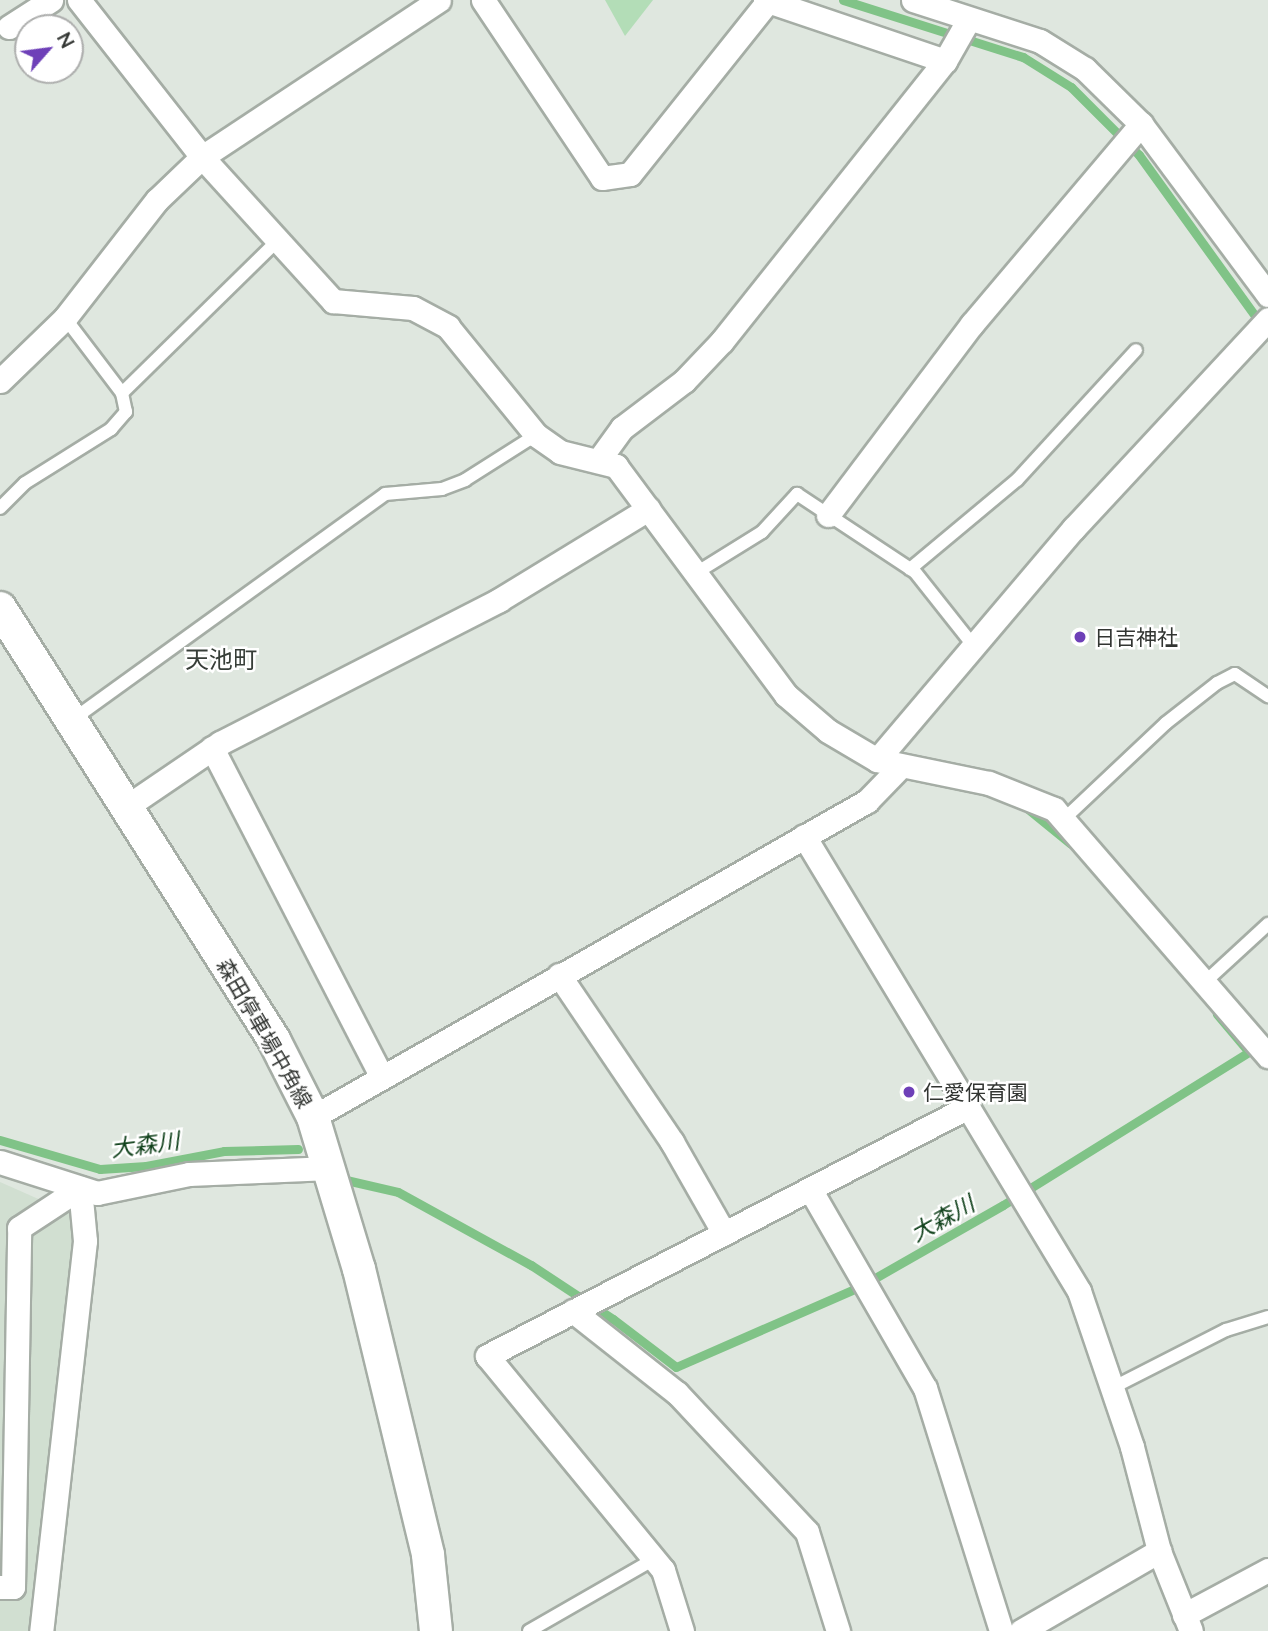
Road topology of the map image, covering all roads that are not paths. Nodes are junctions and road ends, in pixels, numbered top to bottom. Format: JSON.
{"nodes":[{"id":1,"x":51,"y":0,"type":"edge"},
{"id":2,"x":79,"y":0,"type":"edge"},
{"id":3,"x":439,"y":0,"type":"edge"},
{"id":4,"x":483,"y":0,"type":"edge"},
{"id":5,"x":913,"y":0,"type":"edge"},
{"id":6,"x":766,"y":1,"type":"edge"},
{"id":7,"x":967,"y":23,"type":"junction"},
{"id":8,"x":9,"y":27,"type":"dead end"},
{"id":9,"x":949,"y":55,"type":"junction"},
{"id":10,"x":1138,"y":127,"type":"junction"},
{"id":11,"x":202,"y":158,"type":"junction"},
{"id":12,"x":278,"y":240,"type":"junction"},
{"id":13,"x":1268,"y":295,"type":"edge"},
{"id":14,"x":65,"y":318,"type":"junction"},
{"id":15,"x":1261,"y":324,"type":"edge"},
{"id":16,"x":1136,"y":350,"type":"dead end"},
{"id":17,"x":0,"y":381,"type":"edge"},
{"id":18,"x":122,"y":393,"type":"junction"},
{"id":19,"x":536,"y":435,"type":"junction"},
{"id":20,"x":598,"y":461,"type":"junction"},
{"id":21,"x":0,"y":508,"type":"edge"},
{"id":22,"x":648,"y":509,"type":"junction"},
{"id":23,"x":828,"y":515,"type":"junction"},
{"id":24,"x":910,"y":569,"type":"junction"},
{"id":25,"x":696,"y":573,"type":"junction"},
{"id":26,"x":0,"y":608,"type":"edge"},
{"id":27,"x":972,"y":644,"type":"junction"},
{"id":28,"x":1268,"y":696,"type":"edge"},
{"id":29,"x":72,"y":721,"type":"junction"},
{"id":30,"x":212,"y":748,"type":"junction"},
{"id":31,"x":877,"y":760,"type":"junction"},
{"id":32,"x":900,"y":767,"type":"junction"},
{"id":33,"x":126,"y":807,"type":"junction"},
{"id":34,"x":1063,"y":820,"type":"junction"},
{"id":35,"x":804,"y":836,"type":"junction"},
{"id":36,"x":1268,"y":925,"type":"edge"},
{"id":37,"x":559,"y":975,"type":"junction"},
{"id":38,"x":1205,"y":982,"type":"junction"},
{"id":39,"x":1268,"y":1056,"type":"edge"},
{"id":40,"x":382,"y":1077,"type":"junction"},
{"id":41,"x":968,"y":1107,"type":"junction"},
{"id":42,"x":313,"y":1117,"type":"junction"},
{"id":43,"x":0,"y":1163,"type":"edge"},
{"id":44,"x":330,"y":1168,"type":"junction"},
{"id":45,"x":80,"y":1188,"type":"junction"},
{"id":46,"x":810,"y":1189,"type":"junction"},
{"id":47,"x":724,"y":1233,"type":"junction"},
{"id":48,"x":584,"y":1306,"type":"junction"},
{"id":49,"x":1268,"y":1317,"type":"edge"},
{"id":50,"x":1112,"y":1388,"type":"junction"},
{"id":51,"x":8,"y":1395,"type":"edge"},
{"id":52,"x":1159,"y":1551,"type":"junction"},
{"id":53,"x":654,"y":1559,"type":"junction"},
{"id":54,"x":1268,"y":1570,"type":"edge"},
{"id":55,"x":0,"y":1587,"type":"edge"},
{"id":56,"x":1188,"y":1623,"type":"edge"},
{"id":57,"x":41,"y":1631,"type":"edge"},
{"id":58,"x":436,"y":1631,"type":"edge"},
{"id":59,"x":529,"y":1631,"type":"edge"},
{"id":60,"x":682,"y":1631,"type":"edge"},
{"id":61,"x":838,"y":1631,"type":"edge"},
{"id":62,"x":1001,"y":1631,"type":"edge"},
{"id":63,"x":1021,"y":1631,"type":"edge"}],
"edges":[{"from":1,"to":8,"type":"street"},
{"from":2,"to":11,"type":"street"},
{"from":3,"to":11,"type":"street"},
{"from":4,"to":6,"type":"street"},
{"from":5,"to":7,"type":"street"},
{"from":6,"to":9,"type":"street"},
{"from":7,"to":9,"type":"street"},
{"from":7,"to":10,"type":"street"},
{"from":9,"to":20,"type":"street"},
{"from":10,"to":13,"type":"street"},
{"from":10,"to":23,"type":"street"},
{"from":11,"to":12,"type":"street"},
{"from":11,"to":14,"type":"street"},
{"from":12,"to":18,"type":"lane"},
{"from":12,"to":19,"type":"street"},
{"from":14,"to":17,"type":"street"},
{"from":14,"to":18,"type":"lane"},
{"from":15,"to":27,"type":"street"},
{"from":16,"to":24,"type":"lane"},
{"from":18,"to":21,"type":"lane"},
{"from":19,"to":20,"type":"street"},
{"from":19,"to":29,"type":"lane"},
{"from":20,"to":22,"type":"street"},
{"from":22,"to":25,"type":"street"},
{"from":22,"to":30,"type":"street"},
{"from":23,"to":24,"type":"lane"},
{"from":23,"to":25,"type":"lane"},
{"from":24,"to":27,"type":"lane"},
{"from":25,"to":31,"type":"street"},
{"from":26,"to":29,"type":"main road","name":"森田停車場中角線"},
{"from":27,"to":31,"type":"street"},
{"from":28,"to":34,"type":"lane"},
{"from":29,"to":33,"type":"main road","name":"森田停車場中角線"},
{"from":30,"to":33,"type":"street"},
{"from":30,"to":40,"type":"street"},
{"from":31,"to":32,"type":"street"},
{"from":32,"to":34,"type":"street"},
{"from":32,"to":35,"type":"street"},
{"from":33,"to":42,"type":"main road","name":"森田停車場中角線"},
{"from":34,"to":38,"type":"street"},
{"from":35,"to":37,"type":"street"},
{"from":35,"to":41,"type":"street"},
{"from":36,"to":38,"type":"lane"},
{"from":37,"to":40,"type":"street"},
{"from":37,"to":47,"type":"street"},
{"from":38,"to":39,"type":"street"},
{"from":40,"to":42,"type":"street"},
{"from":41,"to":46,"type":"street"},
{"from":41,"to":50,"type":"street"},
{"from":42,"to":44,"type":"main road","name":"森田停車場中角線"},
{"from":43,"to":45,"type":"street"},
{"from":44,"to":45,"type":"street"},
{"from":44,"to":58,"type":"main road","name":"森田停車場中角線"},
{"from":45,"to":51,"type":"street"},
{"from":45,"to":57,"type":"street"},
{"from":46,"to":47,"type":"street"},
{"from":46,"to":62,"type":"street"},
{"from":47,"to":48,"type":"street"},
{"from":48,"to":53,"type":"street"},
{"from":48,"to":61,"type":"street"},
{"from":49,"to":50,"type":"lane"},
{"from":50,"to":52,"type":"street"},
{"from":51,"to":55,"type":"street"},
{"from":52,"to":56,"type":"street"},
{"from":52,"to":63,"type":"street"},
{"from":53,"to":59,"type":"lane"},
{"from":53,"to":60,"type":"street"},
{"from":54,"to":56,"type":"street"}]}
